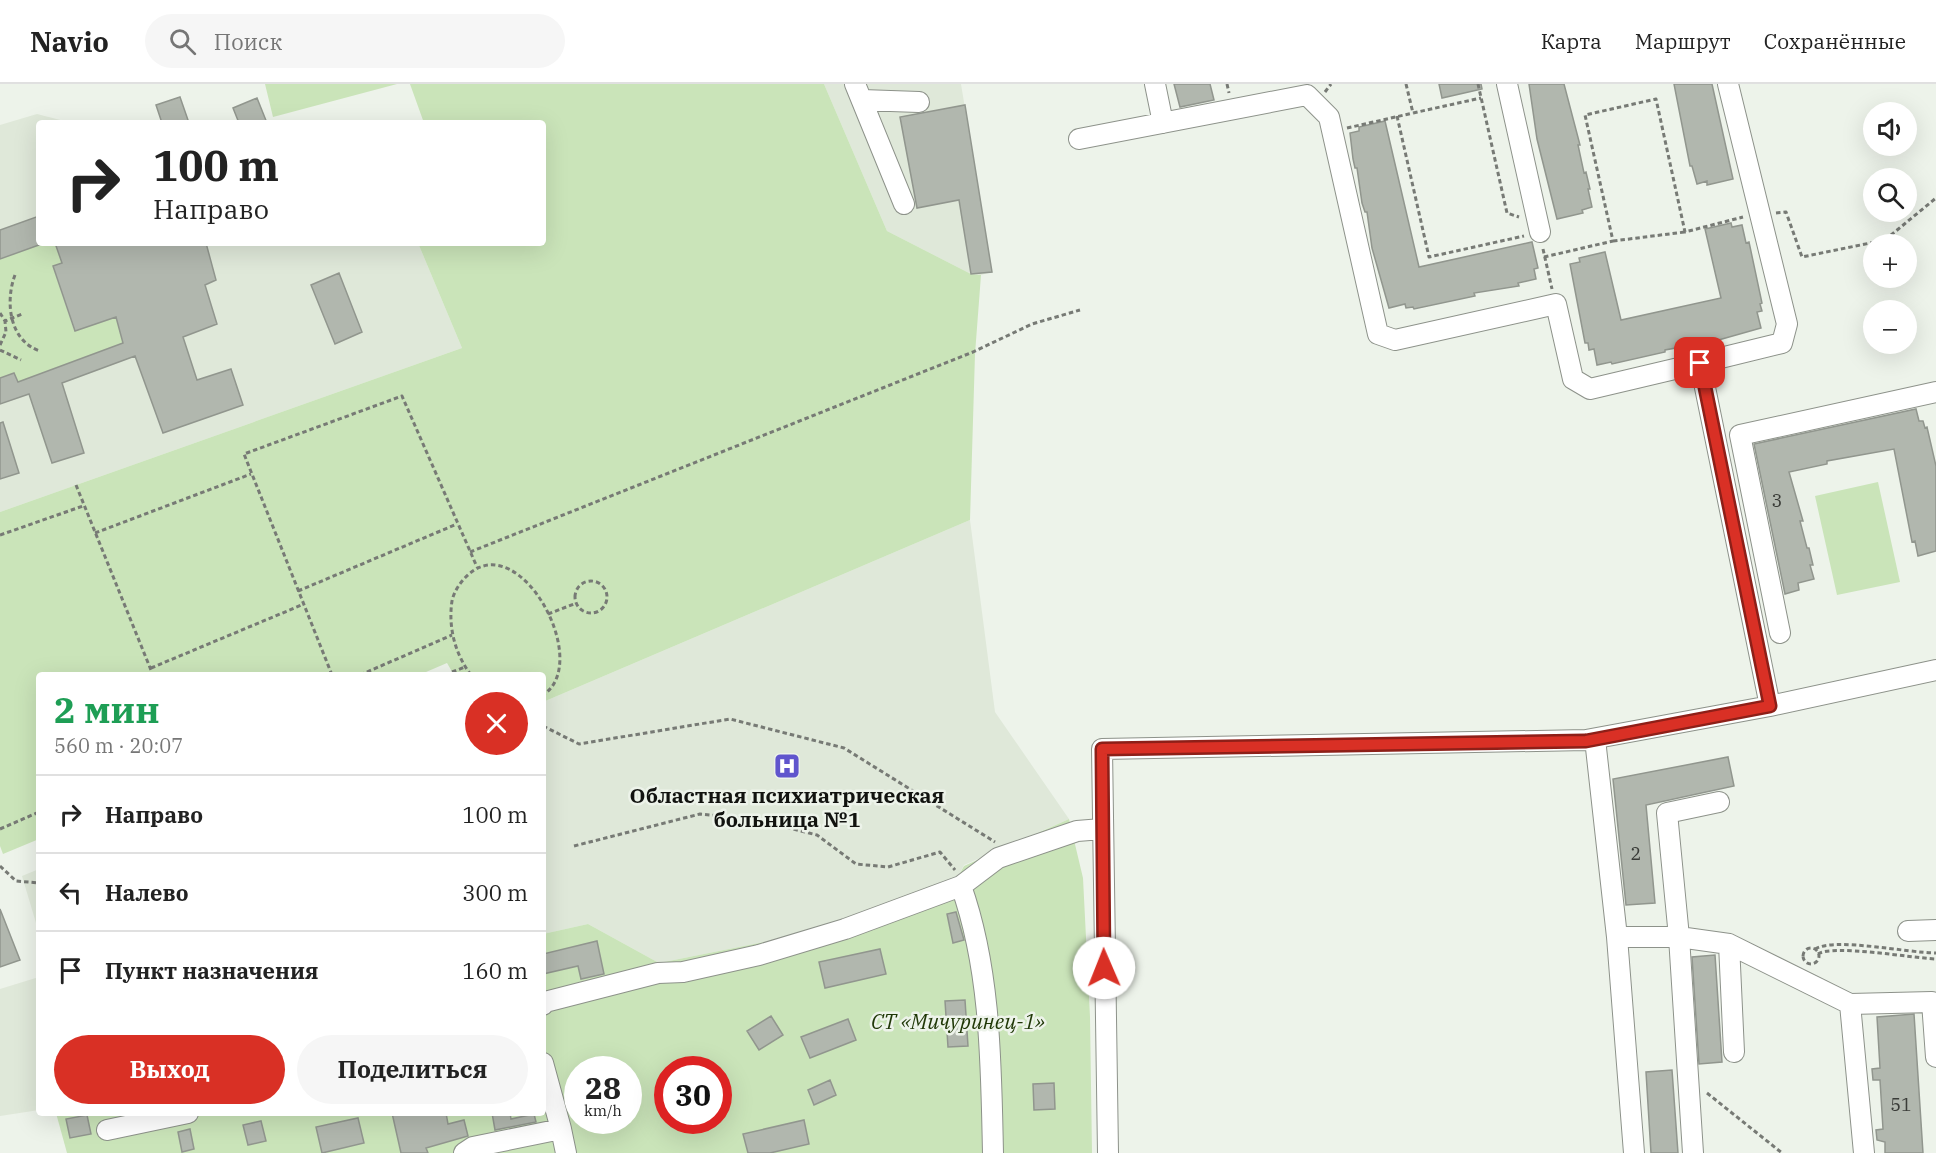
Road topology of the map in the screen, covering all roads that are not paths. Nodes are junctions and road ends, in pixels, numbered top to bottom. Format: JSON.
{"nodes":[{"id":1,"x":1155,"y":84,"type":"edge"},
{"id":2,"x":1507,"y":84,"type":"edge"},
{"id":3,"x":1728,"y":84,"type":"edge"},
{"id":4,"x":858,"y":92,"type":"edge"},
{"id":5,"x":919,"y":102,"type":"dead end"},
{"id":6,"x":1163,"y":123,"type":"junction"},
{"id":7,"x":1079,"y":139,"type":"dead end"},
{"id":8,"x":904,"y":204,"type":"dead end"},
{"id":9,"x":1540,"y":232,"type":"road end"},
{"id":10,"x":1700,"y":363,"type":"junction"},
{"id":11,"x":1936,"y":392,"type":"edge"},
{"id":12,"x":1780,"y":633,"type":"dead end"},
{"id":13,"x":1936,"y":670,"type":"edge"},
{"id":14,"x":1770,"y":706,"type":"junction"},
{"id":15,"x":1595,"y":739,"type":"junction"},
{"id":16,"x":1719,"y":802,"type":"dead end"},
{"id":17,"x":1102,"y":829,"type":"junction"},
{"id":18,"x":961,"y":886,"type":"junction"},
{"id":19,"x":1936,"y":930,"type":"edge"},
{"id":20,"x":1908,"y":931,"type":"dead end"},
{"id":21,"x":1617,"y":937,"type":"junction"},
{"id":22,"x":1679,"y":937,"type":"junction"},
{"id":23,"x":1729,"y":944,"type":"junction"},
{"id":24,"x":546,"y":1002,"type":"edge"},
{"id":25,"x":1850,"y":1004,"type":"junction"},
{"id":26,"x":1734,"y":1052,"type":"dead end"},
{"id":27,"x":1936,"y":1057,"type":"edge"},
{"id":28,"x":546,"y":1074,"type":"edge"},
{"id":29,"x":174,"y":1116,"type":"edge"},
{"id":30,"x":561,"y":1129,"type":"junction"},
{"id":31,"x":107,"y":1130,"type":"dead end"},
{"id":32,"x":464,"y":1153,"type":"edge"},
{"id":33,"x":566,"y":1153,"type":"edge"},
{"id":34,"x":993,"y":1153,"type":"edge"},
{"id":35,"x":1108,"y":1153,"type":"edge"},
{"id":36,"x":1634,"y":1153,"type":"edge"},
{"id":37,"x":1694,"y":1153,"type":"edge"},
{"id":38,"x":1864,"y":1153,"type":"edge"}],
"edges":[{"from":1,"to":6,"type":"street"},
{"from":2,"to":9,"type":"street"},
{"from":3,"to":10,"type":"street"},
{"from":4,"to":5,"type":"street"},
{"from":4,"to":8,"type":"street"},
{"from":6,"to":7,"type":"street"},
{"from":6,"to":10,"type":"street"},
{"from":10,"to":14,"type":"street"},
{"from":11,"to":12,"type":"street"},
{"from":13,"to":14,"type":"street"},
{"from":14,"to":15,"type":"street"},
{"from":15,"to":17,"type":"street"},
{"from":15,"to":21,"type":"street"},
{"from":16,"to":22,"type":"street"},
{"from":17,"to":18,"type":"street"},
{"from":17,"to":35,"type":"street"},
{"from":18,"to":24,"type":"street"},
{"from":18,"to":34,"type":"street"},
{"from":19,"to":20,"type":"street"},
{"from":21,"to":22,"type":"street"},
{"from":21,"to":36,"type":"street"},
{"from":22,"to":23,"type":"street"},
{"from":22,"to":37,"type":"street"},
{"from":23,"to":25,"type":"street"},
{"from":23,"to":26,"type":"street"},
{"from":25,"to":27,"type":"street"},
{"from":25,"to":38,"type":"street"},
{"from":28,"to":30,"type":"street"},
{"from":29,"to":31,"type":"street"},
{"from":30,"to":32,"type":"street"},
{"from":30,"to":33,"type":"street"}]}
